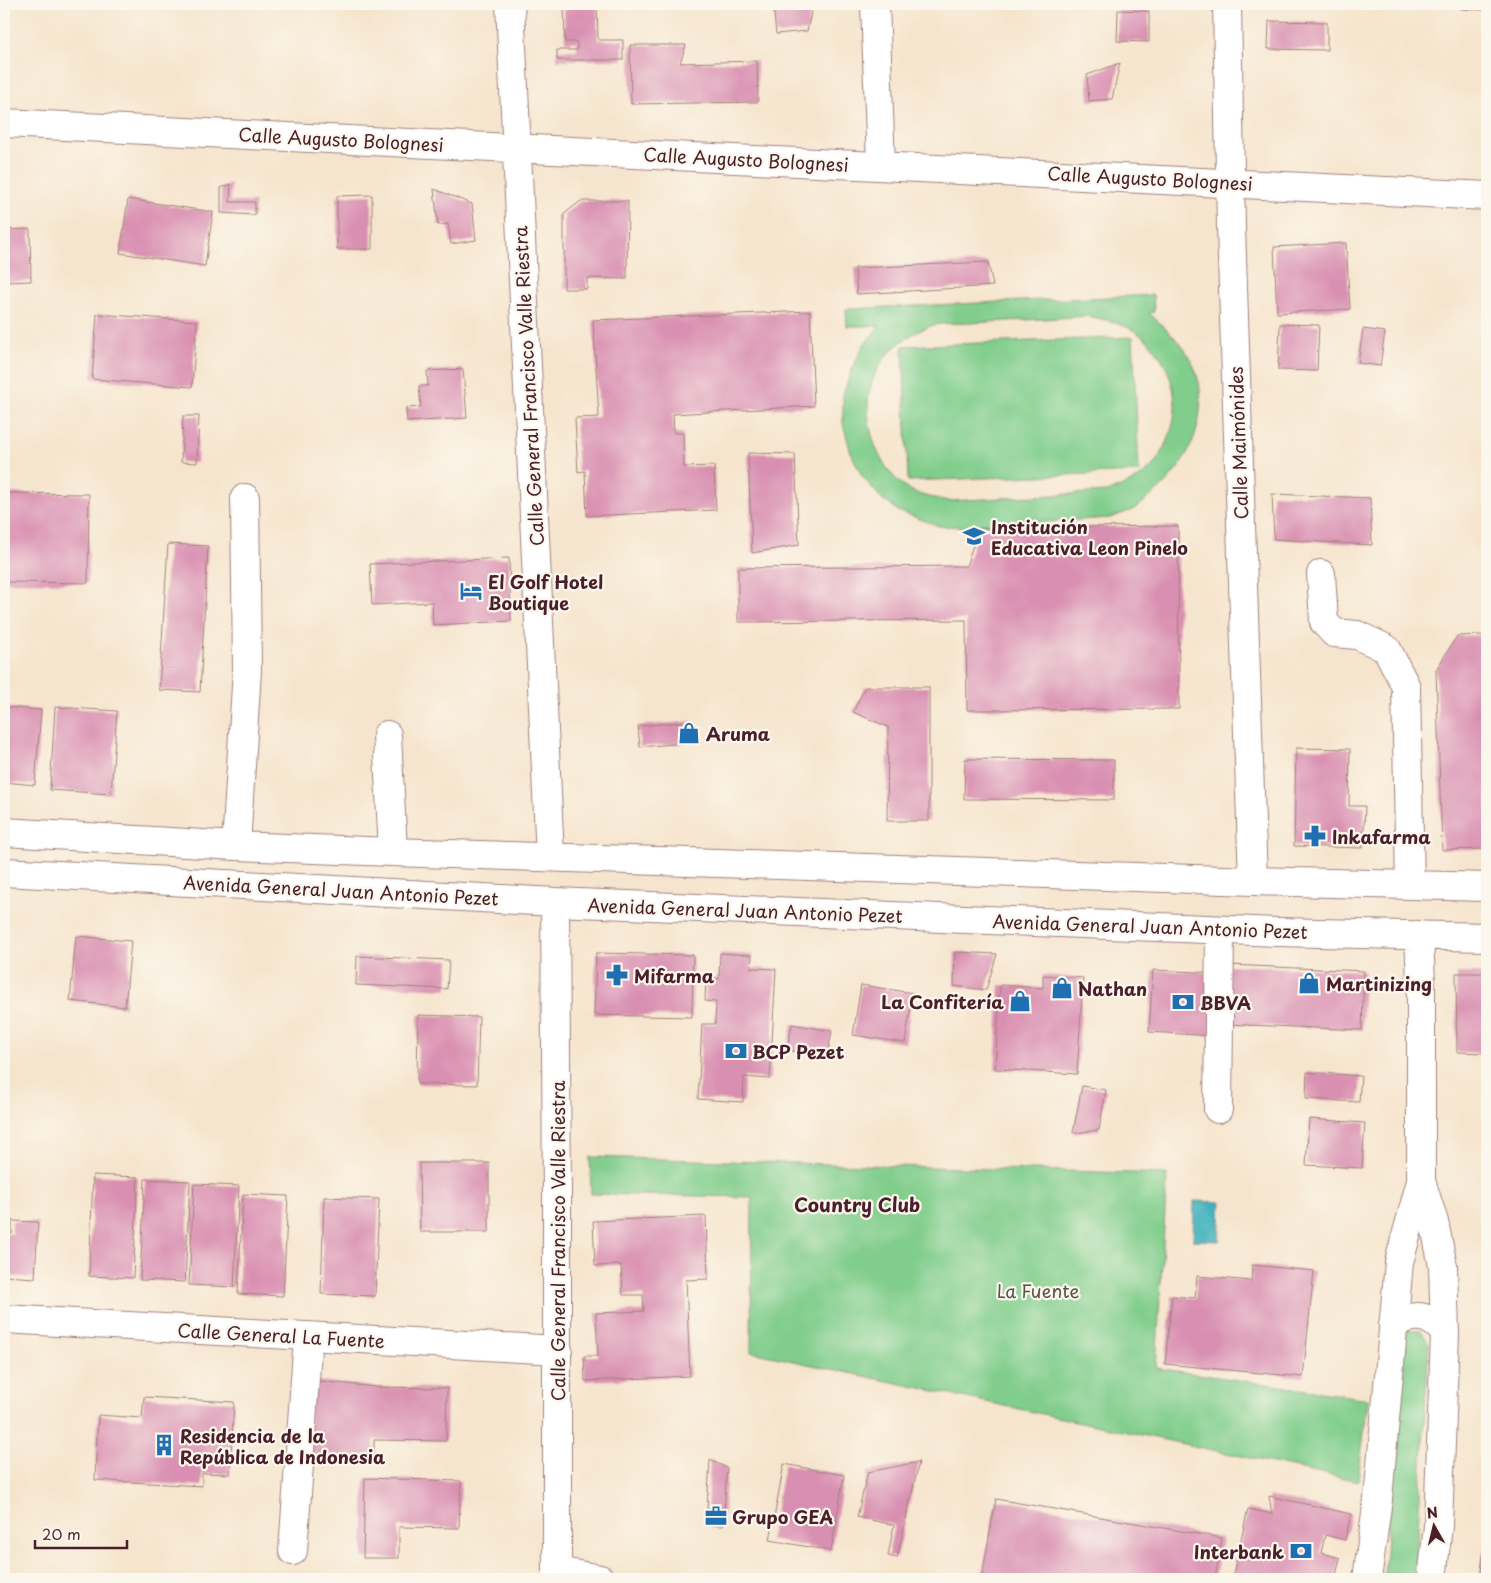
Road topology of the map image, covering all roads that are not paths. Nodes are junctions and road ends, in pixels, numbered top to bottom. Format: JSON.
{"nodes":[{"id":1,"x":510,"y":4,"type":"edge"},
{"id":2,"x":875,"y":4,"type":"edge"},
{"id":3,"x":1227,"y":4,"type":"edge"},
{"id":4,"x":4,"y":123,"type":"edge"},
{"id":5,"x":517,"y":147,"type":"junction"},
{"id":6,"x":882,"y":165,"type":"junction"},
{"id":7,"x":1230,"y":182,"type":"junction"},
{"id":8,"x":1487,"y":196,"type":"edge"},
{"id":9,"x":246,"y":498,"type":"dead end"},
{"id":10,"x":1321,"y":574,"type":"dead end"},
{"id":11,"x":387,"y":735,"type":"dead end"},
{"id":12,"x":4,"y":832,"type":"edge"},
{"id":13,"x":236,"y":846,"type":"junction"},
{"id":14,"x":394,"y":852,"type":"junction"},
{"id":15,"x":550,"y":857,"type":"junction"},
{"id":16,"x":4,"y":872,"type":"edge"},
{"id":17,"x":1253,"y":881,"type":"junction"},
{"id":18,"x":1410,"y":885,"type":"junction"},
{"id":19,"x":1487,"y":887,"type":"edge"},
{"id":20,"x":555,"y":902,"type":"junction"},
{"id":21,"x":1220,"y":930,"type":"junction"},
{"id":22,"x":1419,"y":935,"type":"junction"},
{"id":23,"x":1487,"y":937,"type":"edge"},
{"id":24,"x":1218,"y":1109,"type":"dead end"},
{"id":25,"x":1421,"y":1181,"type":"junction"},
{"id":26,"x":4,"y":1319,"type":"edge"},
{"id":27,"x":1393,"y":1325,"type":"junction"},
{"id":28,"x":1445,"y":1333,"type":"junction"},
{"id":29,"x":308,"y":1336,"type":"junction"},
{"id":30,"x":558,"y":1350,"type":"junction"},
{"id":31,"x":293,"y":1551,"type":"dead end"},
{"id":32,"x":557,"y":1575,"type":"edge"},
{"id":33,"x":600,"y":1579,"type":"edge"},
{"id":34,"x":1367,"y":1579,"type":"edge"},
{"id":35,"x":1432,"y":1579,"type":"edge"}],
"edges":[{"from":1,"to":5,"type":"street","name":"Calle General Francisco Valle Riestra"},
{"from":2,"to":6,"type":"street"},
{"from":3,"to":7,"type":"street","name":"Calle Maimónides"},
{"from":4,"to":5,"type":"street","name":"Calle Augusto Bolognesi"},
{"from":5,"to":6,"type":"street","name":"Calle Augusto Bolognesi"},
{"from":5,"to":15,"type":"street","name":"Calle General Francisco Valle Riestra"},
{"from":6,"to":7,"type":"street","name":"Calle Augusto Bolognesi"},
{"from":7,"to":8,"type":"street","name":"Calle Augusto Bolognesi"},
{"from":7,"to":17,"type":"street","name":"Calle Maimónides"},
{"from":9,"to":13,"type":"street"},
{"from":10,"to":18,"type":"street"},
{"from":11,"to":14,"type":"street"},
{"from":12,"to":13,"type":"street"},
{"from":13,"to":14,"type":"street"},
{"from":14,"to":15,"type":"street"},
{"from":15,"to":17,"type":"street"},
{"from":16,"to":20,"type":"street","name":"Avenida General Juan Antonio Pezet"},
{"from":17,"to":18,"type":"street"},
{"from":18,"to":19,"type":"street"},
{"from":20,"to":21,"type":"street","name":"Avenida General Juan Antonio Pezet"},
{"from":20,"to":30,"type":"street","name":"Calle General Francisco Valle Riestra"},
{"from":21,"to":22,"type":"street","name":"Avenida General Juan Antonio Pezet"},
{"from":21,"to":24,"type":"street"},
{"from":22,"to":23,"type":"street","name":"Avenida General Juan Antonio Pezet"},
{"from":22,"to":25,"type":"street"},
{"from":25,"to":27,"type":"street"},
{"from":25,"to":28,"type":"street"},
{"from":26,"to":29,"type":"street","name":"Calle General La Fuente"},
{"from":27,"to":28,"type":"street"},
{"from":27,"to":34,"type":"street"},
{"from":28,"to":35,"type":"street"},
{"from":29,"to":30,"type":"street","name":"Calle General La Fuente"},
{"from":29,"to":31,"type":"street"},
{"from":30,"to":32,"type":"street","name":"Calle General Francisco Valle Riestra"},
{"from":32,"to":33,"type":"street"}]}
